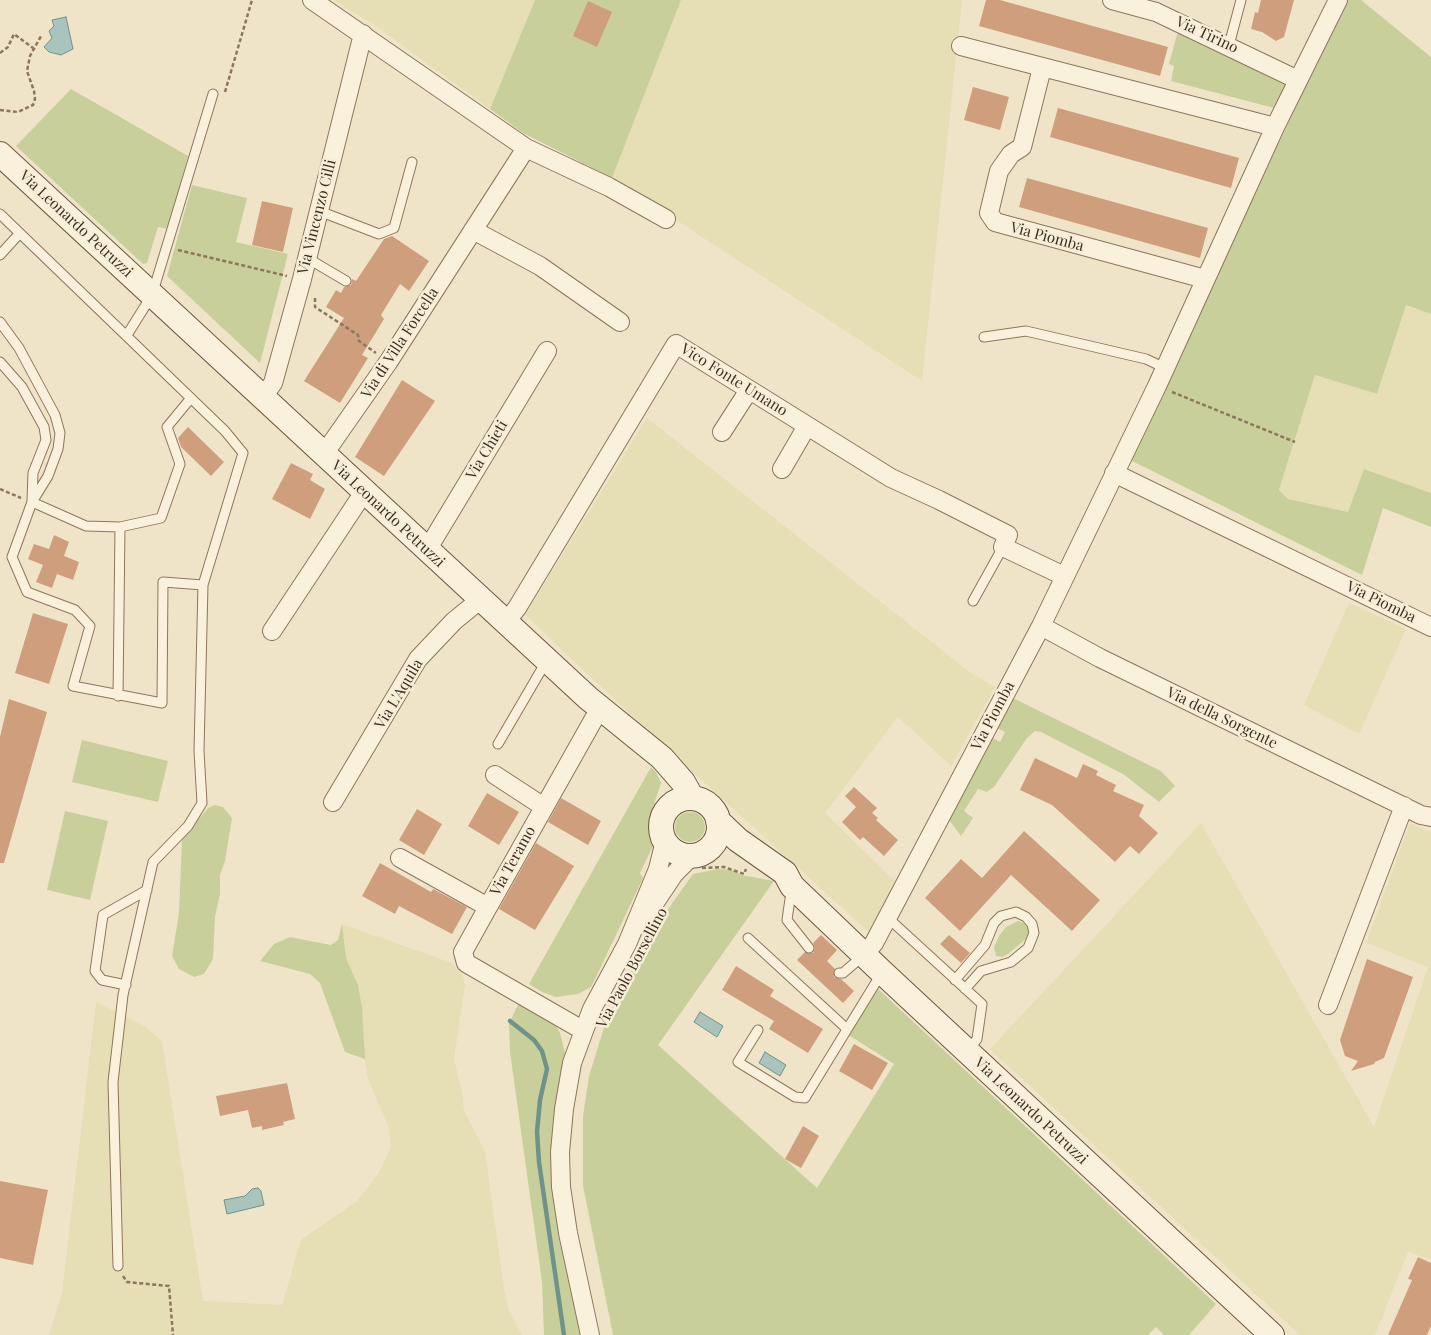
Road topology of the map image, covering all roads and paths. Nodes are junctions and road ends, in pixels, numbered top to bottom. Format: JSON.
{"nodes":[{"id":1,"x":252,"y":0,"type":"edge"},
{"id":2,"x":312,"y":0,"type":"edge"},
{"id":3,"x":1112,"y":0,"type":"edge"},
{"id":4,"x":1241,"y":0,"type":"edge"},
{"id":5,"x":1338,"y":0,"type":"edge"},
{"id":6,"x":363,"y":34,"type":"junction"},
{"id":7,"x":40,"y":36,"type":"dead end"},
{"id":8,"x":1229,"y":45,"type":"junction"},
{"id":9,"x":961,"y":46,"type":"dead end"},
{"id":10,"x":33,"y":49,"type":"junction"},
{"id":11,"x":0,"y":53,"type":"edge"},
{"id":12,"x":1042,"y":68,"type":"junction"},
{"id":13,"x":1298,"y":80,"type":"junction"},
{"id":14,"x":213,"y":94,"type":"joint"},
{"id":15,"x":0,"y":110,"type":"edge"},
{"id":16,"x":1275,"y":127,"type":"junction"},
{"id":17,"x":526,"y":148,"type":"junction"},
{"id":18,"x":0,"y":154,"type":"edge"},
{"id":19,"x":412,"y":162,"type":"dead end"},
{"id":20,"x":318,"y":211,"type":"junction"},
{"id":21,"x":0,"y":214,"type":"edge"},
{"id":22,"x":666,"y":219,"type":"dead end"},
{"id":23,"x":473,"y":230,"type":"junction"},
{"id":24,"x":20,"y":232,"type":"junction"},
{"id":25,"x":167,"y":247,"type":"junction"},
{"id":26,"x":0,"y":255,"type":"edge"},
{"id":27,"x":311,"y":261,"type":"junction"},
{"id":28,"x":1205,"y":279,"type":"junction"},
{"id":29,"x":302,"y":280,"type":"junction"},
{"id":30,"x":346,"y":281,"type":"dead end"},
{"id":31,"x":152,"y":295,"type":"junction"},
{"id":32,"x":0,"y":322,"type":"edge"},
{"id":33,"x":620,"y":322,"type":"dead end"},
{"id":34,"x":127,"y":335,"type":"junction"},
{"id":35,"x":984,"y":336,"type":"dead end"},
{"id":36,"x":547,"y":350,"type":"dead end"},
{"id":37,"x":378,"y":354,"type":"dead end"},
{"id":38,"x":0,"y":362,"type":"edge"},
{"id":39,"x":1165,"y":368,"type":"junction"},
{"id":40,"x":1157,"y":386,"type":"junction"},
{"id":41,"x":749,"y":390,"type":"junction"},
{"id":42,"x":262,"y":397,"type":"junction"},
{"id":43,"x":191,"y":398,"type":"junction"},
{"id":44,"x":807,"y":426,"type":"junction"},
{"id":45,"x":722,"y":432,"type":"dead end"},
{"id":46,"x":1295,"y":442,"type":"dead end"},
{"id":47,"x":324,"y":454,"type":"junction"},
{"id":48,"x":782,"y":468,"type":"dead end"},
{"id":49,"x":1114,"y":474,"type":"junction"},
{"id":50,"x":0,"y":489,"type":"edge"},
{"id":51,"x":364,"y":492,"type":"junction"},
{"id":52,"x":32,"y":502,"type":"junction"},
{"id":53,"x":120,"y":527,"type":"junction"},
{"id":54,"x":1003,"y":547,"type":"junction"},
{"id":55,"x":427,"y":550,"type":"junction"},
{"id":56,"x":1064,"y":576,"type":"junction"},
{"id":57,"x":203,"y":586,"type":"junction"},
{"id":58,"x":481,"y":599,"type":"junction"},
{"id":59,"x":974,"y":601,"type":"dead end"},
{"id":60,"x":506,"y":622,"type":"junction"},
{"id":61,"x":1041,"y":626,"type":"junction"},
{"id":62,"x":1431,"y":627,"type":"edge"},
{"id":63,"x":272,"y":631,"type":"dead end"},
{"id":64,"x":547,"y":660,"type":"junction"},
{"id":65,"x":118,"y":696,"type":"junction"},
{"id":66,"x":600,"y":708,"type":"junction"},
{"id":67,"x":626,"y":730,"type":"junction"},
{"id":68,"x":498,"y":744,"type":"dead end"},
{"id":69,"x":495,"y":775,"type":"dead end"},
{"id":70,"x":692,"y":798,"type":"junction"},
{"id":71,"x":333,"y":802,"type":"dead end"},
{"id":72,"x":1404,"y":806,"type":"junction"},
{"id":73,"x":544,"y":807,"type":"junction"},
{"id":74,"x":670,"y":807,"type":"junction"},
{"id":75,"x":1431,"y":817,"type":"edge"},
{"id":76,"x":718,"y":821,"type":"junction"},
{"id":77,"x":665,"y":841,"type":"junction"},
{"id":78,"x":400,"y":858,"type":"dead end"},
{"id":79,"x":698,"y":859,"type":"junction"},
{"id":80,"x":746,"y":871,"type":"dead end"},
{"id":81,"x":794,"y":888,"type":"junction"},
{"id":82,"x":147,"y":890,"type":"junction"},
{"id":83,"x":488,"y":907,"type":"junction"},
{"id":84,"x":887,"y":917,"type":"junction"},
{"id":85,"x":748,"y":938,"type":"dead end"},
{"id":86,"x":627,"y":944,"type":"junction"},
{"id":87,"x":809,"y":948,"type":"dead end"},
{"id":88,"x":864,"y":955,"type":"junction"},
{"id":89,"x":882,"y":972,"type":"junction"},
{"id":90,"x":839,"y":973,"type":"dead end"},
{"id":91,"x":955,"y":980,"type":"junction"},
{"id":92,"x":126,"y":985,"type":"junction"},
{"id":93,"x":965,"y":989,"type":"junction"},
{"id":94,"x":1328,"y":1005,"type":"dead end"},
{"id":95,"x":847,"y":1029,"type":"junction"},
{"id":96,"x":758,"y":1030,"type":"dead end"},
{"id":97,"x":584,"y":1031,"type":"junction"},
{"id":98,"x":967,"y":1052,"type":"junction"},
{"id":99,"x":118,"y":1266,"type":"joint"},
{"id":100,"x":172,"y":1335,"type":"edge"},
{"id":101,"x":590,"y":1335,"type":"edge"},
{"id":102,"x":1272,"y":1335,"type":"edge"}],
"edges":[{"from":1,"to":14,"type":"path"},
{"from":2,"to":6,"type":"street"},
{"from":3,"to":8,"type":"street","name":"Via Tirino"},
{"from":4,"to":8,"type":"lane"},
{"from":5,"to":13,"type":"street","name":"Via Piomba"},
{"from":6,"to":17,"type":"street"},
{"from":6,"to":20,"type":"street","name":"Via Vincenzo Cilli"},
{"from":7,"to":10,"type":"path"},
{"from":8,"to":13,"type":"street","name":"Via Tirino"},
{"from":9,"to":12,"type":"street"},
{"from":10,"to":11,"type":"path"},
{"from":10,"to":15,"type":"path"},
{"from":12,"to":16,"type":"street"},
{"from":12,"to":28,"type":"street","name":"Via Piomba"},
{"from":13,"to":16,"type":"street","name":"Via Piomba"},
{"from":14,"to":25,"type":"lane"},
{"from":16,"to":28,"type":"street","name":"Via Piomba"},
{"from":17,"to":22,"type":"street"},
{"from":17,"to":23,"type":"street","name":"Via di Villa Forcella"},
{"from":18,"to":31,"type":"main road","name":"Via Leonardo Petruzzi"},
{"from":19,"to":20,"type":"lane"},
{"from":20,"to":27,"type":"street","name":"Via Vincenzo Cilli"},
{"from":21,"to":24,"type":"lane"},
{"from":23,"to":33,"type":"street"},
{"from":23,"to":47,"type":"street","name":"Via di Villa Forcella"},
{"from":24,"to":26,"type":"lane"},
{"from":24,"to":34,"type":"lane"},
{"from":25,"to":29,"type":"path"},
{"from":25,"to":31,"type":"lane"},
{"from":27,"to":29,"type":"street","name":"Via Vincenzo Cilli"},
{"from":27,"to":30,"type":"lane"},
{"from":27,"to":37,"type":"path"},
{"from":28,"to":39,"type":"street","name":"Via Piomba"},
{"from":29,"to":42,"type":"street","name":"Via Vincenzo Cilli"},
{"from":31,"to":34,"type":"lane"},
{"from":31,"to":42,"type":"main road","name":"Via Leonardo Petruzzi"},
{"from":32,"to":52,"type":"lane"},
{"from":34,"to":43,"type":"lane"},
{"from":35,"to":39,"type":"lane"},
{"from":36,"to":55,"type":"street","name":"Via Chieti"},
{"from":38,"to":52,"type":"lane"},
{"from":39,"to":40,"type":"street","name":"Via Piomba"},
{"from":40,"to":46,"type":"path"},
{"from":40,"to":49,"type":"street","name":"Via Piomba"},
{"from":41,"to":44,"type":"street","name":"Vico Fonte Umano"},
{"from":41,"to":45,"type":"street"},
{"from":41,"to":60,"type":"street","name":"Vico Fonte Umano"},
{"from":42,"to":47,"type":"main road","name":"Via Leonardo Petruzzi"},
{"from":43,"to":53,"type":"lane"},
{"from":43,"to":57,"type":"lane"},
{"from":44,"to":48,"type":"street"},
{"from":44,"to":54,"type":"street","name":"Vico Fonte Umano"},
{"from":47,"to":51,"type":"main road","name":"Via Leonardo Petruzzi"},
{"from":49,"to":56,"type":"street","name":"Via Piomba"},
{"from":49,"to":62,"type":"street","name":"Via Piomba"},
{"from":50,"to":52,"type":"path"},
{"from":51,"to":55,"type":"main road","name":"Via Leonardo Petruzzi"},
{"from":51,"to":63,"type":"street"},
{"from":52,"to":53,"type":"lane"},
{"from":52,"to":65,"type":"lane"},
{"from":53,"to":65,"type":"lane"},
{"from":54,"to":56,"type":"street"},
{"from":54,"to":59,"type":"lane"},
{"from":55,"to":58,"type":"main road","name":"Via Leonardo Petruzzi"},
{"from":56,"to":61,"type":"street","name":"Via Piomba"},
{"from":57,"to":65,"type":"lane"},
{"from":57,"to":82,"type":"lane"},
{"from":58,"to":60,"type":"main road","name":"Via Leonardo Petruzzi"},
{"from":58,"to":71,"type":"street","name":"Via L'Aquila"},
{"from":60,"to":64,"type":"main road","name":"Via Leonardo Petruzzi"},
{"from":61,"to":72,"type":"street","name":"Via della Sorgente"},
{"from":61,"to":84,"type":"street","name":"Via Piomba"},
{"from":64,"to":66,"type":"main road","name":"Via Leonardo Petruzzi"},
{"from":64,"to":68,"type":"lane"},
{"from":66,"to":67,"type":"main road","name":"Via Leonardo Petruzzi"},
{"from":66,"to":73,"type":"street","name":"Via Teramo"},
{"from":67,"to":70,"type":"main road","name":"Via Leonardo Petruzzi"},
{"from":67,"to":74,"type":"main road","name":"Via Leonardo Petruzzi"},
{"from":69,"to":73,"type":"street"},
{"from":70,"to":74,"type":"main road"},
{"from":70,"to":76,"type":"main road"},
{"from":72,"to":75,"type":"street","name":"Via della Sorgente"},
{"from":72,"to":94,"type":"street"},
{"from":73,"to":83,"type":"street","name":"Via Teramo"},
{"from":74,"to":77,"type":"main road"},
{"from":76,"to":79,"type":"main road"},
{"from":76,"to":81,"type":"main road","name":"Via Leonardo Petruzzi"},
{"from":77,"to":79,"type":"main road"},
{"from":77,"to":86,"type":"street","name":"Via Paolo Borsellino"},
{"from":78,"to":83,"type":"street","name":"Via Teramo"},
{"from":79,"to":80,"type":"path"},
{"from":79,"to":81,"type":"main road","name":"Via Leonardo Petruzzi"},
{"from":79,"to":86,"type":"street","name":"Via Paolo Borsellino"},
{"from":81,"to":87,"type":"lane"},
{"from":81,"to":88,"type":"main road","name":"Via Leonardo Petruzzi"},
{"from":82,"to":92,"type":"lane"},
{"from":82,"to":92,"type":"lane"},
{"from":83,"to":97,"type":"street"},
{"from":84,"to":88,"type":"street","name":"Via Piomba"},
{"from":84,"to":91,"type":"lane"},
{"from":85,"to":95,"type":"lane"},
{"from":86,"to":97,"type":"street","name":"Via Paolo Borsellino"},
{"from":88,"to":89,"type":"main road","name":"Via Leonardo Petruzzi"},
{"from":88,"to":90,"type":"lane"},
{"from":89,"to":95,"type":"lane"},
{"from":89,"to":98,"type":"main road","name":"Via Leonardo Petruzzi"},
{"from":91,"to":93,"type":"lane"},
{"from":91,"to":93,"type":"lane"},
{"from":92,"to":99,"type":"lane"},
{"from":93,"to":98,"type":"lane"},
{"from":95,"to":96,"type":"lane"},
{"from":97,"to":101,"type":"street","name":"Via Paolo Borsellino"},
{"from":98,"to":102,"type":"main road","name":"Via Leonardo Petruzzi"},
{"from":99,"to":100,"type":"path"}]}
